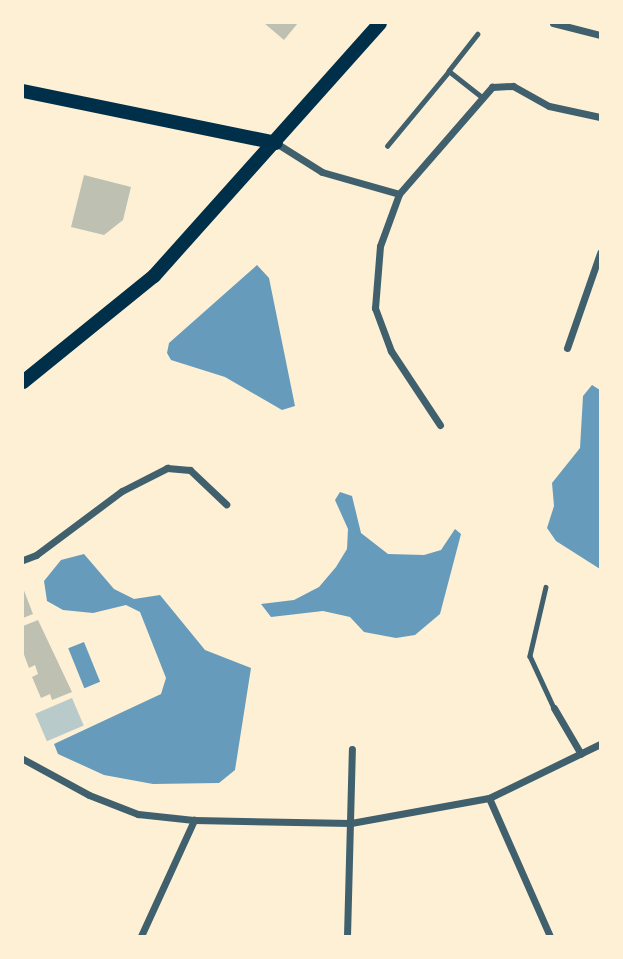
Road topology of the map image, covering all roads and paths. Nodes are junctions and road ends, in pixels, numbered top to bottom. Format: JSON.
{"nodes":[{"id":1,"x":380,"y":23,"type":"edge"},
{"id":2,"x":553,"y":23,"type":"edge"},
{"id":3,"x":478,"y":34,"type":"dead end"},
{"id":4,"x":600,"y":35,"type":"edge"},
{"id":5,"x":449,"y":71,"type":"junction"},
{"id":6,"x":23,"y":91,"type":"edge"},
{"id":7,"x":483,"y":98,"type":"junction"},
{"id":8,"x":600,"y":117,"type":"edge"},
{"id":9,"x":276,"y":144,"type":"junction"},
{"id":10,"x":387,"y":146,"type":"dead end"},
{"id":11,"x":399,"y":194,"type":"junction"},
{"id":12,"x":600,"y":253,"type":"edge"},
{"id":13,"x":567,"y":348,"type":"dead end"},
{"id":14,"x":23,"y":382,"type":"edge"},
{"id":15,"x":440,"y":425,"type":"dead end"},
{"id":16,"x":226,"y":503,"type":"dead end"},
{"id":17,"x":23,"y":560,"type":"edge"},
{"id":18,"x":546,"y":587,"type":"dead end"},
{"id":19,"x":554,"y":708,"type":"joint"},
{"id":20,"x":600,"y":744,"type":"edge"},
{"id":21,"x":352,"y":749,"type":"dead end"},
{"id":22,"x":581,"y":754,"type":"junction"},
{"id":23,"x":23,"y":759,"type":"edge"},
{"id":24,"x":489,"y":798,"type":"junction"},
{"id":25,"x":194,"y":820,"type":"junction"},
{"id":26,"x":351,"y":823,"type":"junction"},
{"id":27,"x":141,"y":936,"type":"edge"},
{"id":28,"x":347,"y":936,"type":"edge"},
{"id":29,"x":550,"y":936,"type":"edge"}],
"edges":[{"from":1,"to":9,"type":"main road"},
{"from":2,"to":4,"type":"street"},
{"from":3,"to":5,"type":"lane"},
{"from":5,"to":7,"type":"lane"},
{"from":5,"to":10,"type":"lane"},
{"from":6,"to":9,"type":"main road"},
{"from":7,"to":8,"type":"street"},
{"from":7,"to":11,"type":"street"},
{"from":9,"to":11,"type":"street"},
{"from":9,"to":14,"type":"main road"},
{"from":11,"to":15,"type":"street"},
{"from":12,"to":13,"type":"street"},
{"from":16,"to":17,"type":"street"},
{"from":18,"to":19,"type":"lane"},
{"from":19,"to":22,"type":"street"},
{"from":20,"to":22,"type":"street"},
{"from":21,"to":26,"type":"street"},
{"from":22,"to":24,"type":"street"},
{"from":23,"to":25,"type":"street"},
{"from":24,"to":26,"type":"street"},
{"from":24,"to":29,"type":"street"},
{"from":25,"to":26,"type":"street"},
{"from":25,"to":27,"type":"street"},
{"from":26,"to":28,"type":"street"}]}
